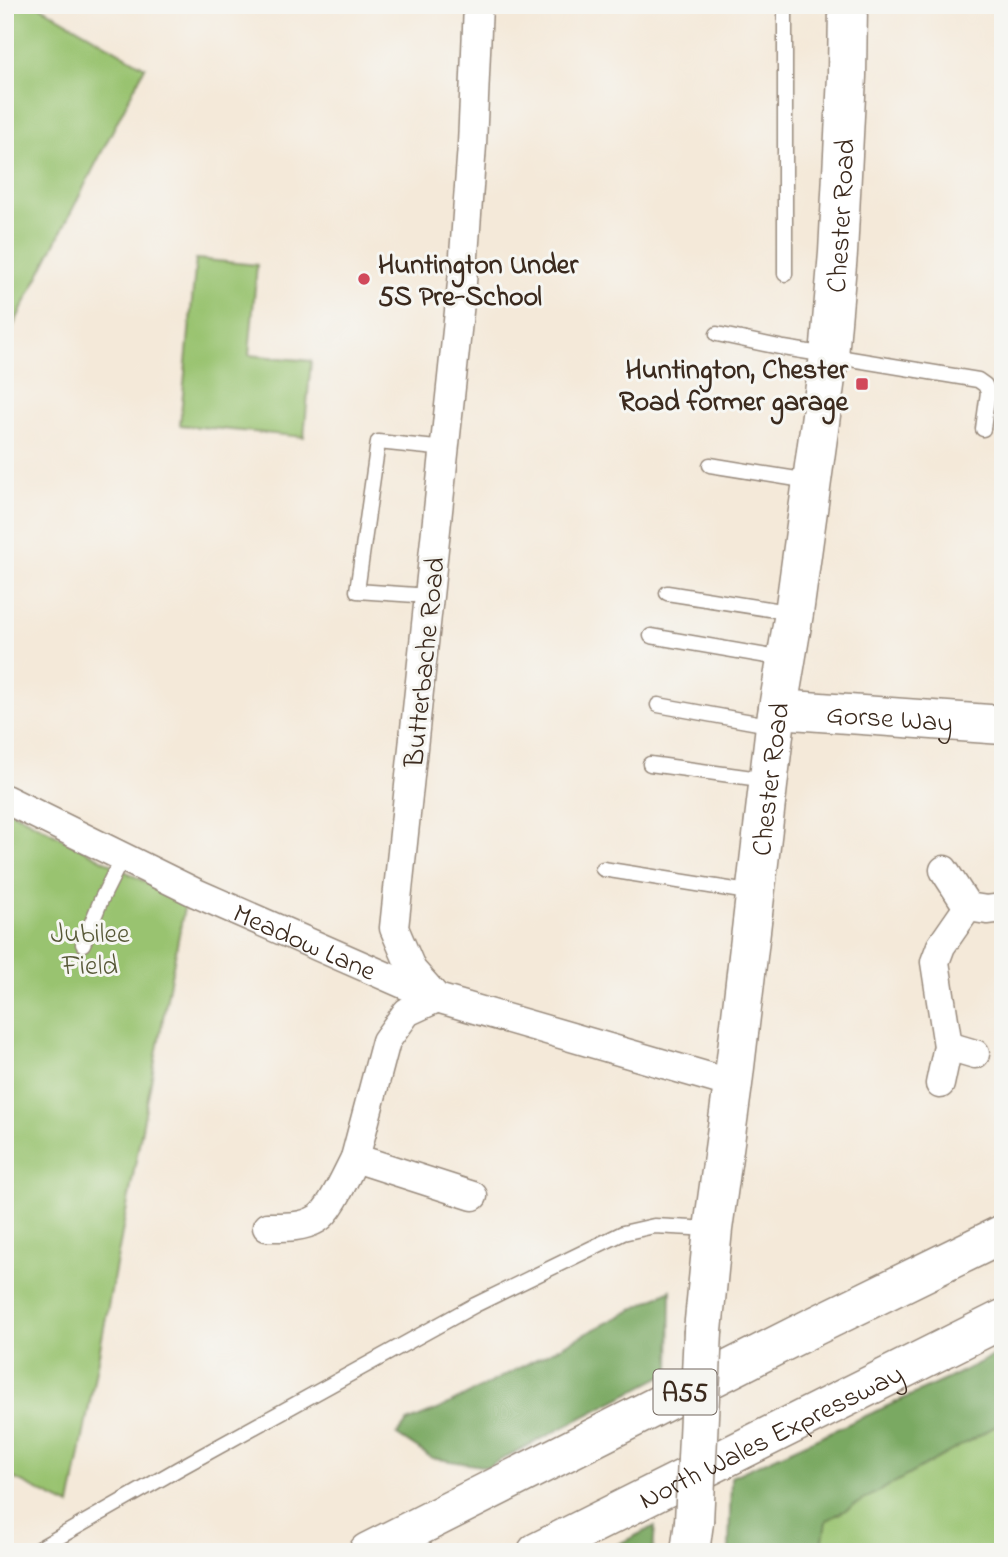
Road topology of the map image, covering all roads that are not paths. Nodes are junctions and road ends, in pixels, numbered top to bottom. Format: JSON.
{"nodes":[{"id":1,"x":478,"y":5,"type":"edge"},
{"id":2,"x":785,"y":5,"type":"edge"},
{"id":3,"x":848,"y":5,"type":"edge"},
{"id":4,"x":785,"y":274,"type":"dead end"},
{"id":5,"x":717,"y":334,"type":"dead end"},
{"id":6,"x":829,"y":356,"type":"junction"},
{"id":7,"x":982,"y":429,"type":"dead end"},
{"id":8,"x":446,"y":449,"type":"junction"},
{"id":9,"x":710,"y":465,"type":"dead end"},
{"id":10,"x":811,"y":481,"type":"junction"},
{"id":11,"x":667,"y":593,"type":"dead end"},
{"id":12,"x":430,"y":596,"type":"junction"},
{"id":13,"x":794,"y":612,"type":"junction"},
{"id":14,"x":651,"y":636,"type":"dead end"},
{"id":15,"x":786,"y":659,"type":"junction"},
{"id":16,"x":658,"y":705,"type":"dead end"},
{"id":17,"x":777,"y":718,"type":"junction"},
{"id":18,"x":1003,"y":726,"type":"edge"},
{"id":19,"x":650,"y":764,"type":"dead end"},
{"id":20,"x":768,"y":780,"type":"junction"},
{"id":21,"x":5,"y":799,"type":"edge"},
{"id":22,"x":123,"y":856,"type":"junction"},
{"id":23,"x":603,"y":869,"type":"dead end"},
{"id":24,"x":944,"y":870,"type":"dead end"},
{"id":25,"x":755,"y":894,"type":"junction"},
{"id":26,"x":968,"y":907,"type":"junction"},
{"id":27,"x":1003,"y":908,"type":"edge"},
{"id":28,"x":83,"y":944,"type":"dead end"},
{"id":29,"x":437,"y":998,"type":"junction"},
{"id":30,"x":948,"y":1046,"type":"junction"},
{"id":31,"x":975,"y":1054,"type":"dead end"},
{"id":32,"x":733,"y":1084,"type":"junction"},
{"id":33,"x":940,"y":1084,"type":"dead end"},
{"id":34,"x":355,"y":1158,"type":"junction"},
{"id":35,"x":473,"y":1196,"type":"dead end"},
{"id":36,"x":267,"y":1227,"type":"dead end"},
{"id":37,"x":713,"y":1229,"type":"junction"},
{"id":38,"x":1003,"y":1234,"type":"edge"},
{"id":39,"x":1003,"y":1319,"type":"edge"},
{"id":40,"x":692,"y":1537,"type":"edge"},
{"id":41,"x":33,"y":1552,"type":"edge"},
{"id":42,"x":368,"y":1552,"type":"edge"},
{"id":43,"x":537,"y":1552,"type":"edge"}],
"edges":[{"from":1,"to":8,"type":"street","name":"Butterbache Road"},
{"from":2,"to":4,"type":"lane"},
{"from":3,"to":6,"type":"main road","name":"Chester Road"},
{"from":5,"to":6,"type":"lane"},
{"from":6,"to":7,"type":"lane"},
{"from":6,"to":10,"type":"main road","name":"Chester Road"},
{"from":8,"to":12,"type":"street","name":"Butterbache Road"},
{"from":8,"to":12,"type":"lane"},
{"from":9,"to":10,"type":"lane"},
{"from":10,"to":13,"type":"main road","name":"Chester Road"},
{"from":11,"to":13,"type":"lane"},
{"from":12,"to":29,"type":"street","name":"Butterbache Road"},
{"from":13,"to":15,"type":"main road","name":"Chester Road"},
{"from":14,"to":15,"type":"lane"},
{"from":15,"to":17,"type":"main road","name":"Chester Road"},
{"from":16,"to":17,"type":"lane"},
{"from":17,"to":18,"type":"main road","name":"Gorse Way"},
{"from":17,"to":20,"type":"main road","name":"Chester Road"},
{"from":19,"to":20,"type":"lane"},
{"from":20,"to":25,"type":"main road","name":"Chester Road"},
{"from":21,"to":22,"type":"street","name":"Meadow Lane"},
{"from":22,"to":28,"type":"lane"},
{"from":22,"to":29,"type":"street","name":"Meadow Lane"},
{"from":23,"to":25,"type":"lane"},
{"from":24,"to":26,"type":"street"},
{"from":25,"to":32,"type":"main road","name":"Chester Road"},
{"from":26,"to":27,"type":"street"},
{"from":26,"to":30,"type":"street"},
{"from":29,"to":32,"type":"street"},
{"from":29,"to":34,"type":"street"},
{"from":30,"to":31,"type":"street"},
{"from":30,"to":33,"type":"street"},
{"from":32,"to":37,"type":"main road","name":"Chester Road"},
{"from":34,"to":35,"type":"street"},
{"from":34,"to":36,"type":"street"},
{"from":37,"to":40,"type":"main road","name":"Chester Road","bridge":true},
{"from":37,"to":41,"type":"lane"},
{"from":38,"to":42,"type":"main road","number":"A55"},
{"from":39,"to":43,"type":"main road","name":"North Wales Expressway"}]}
